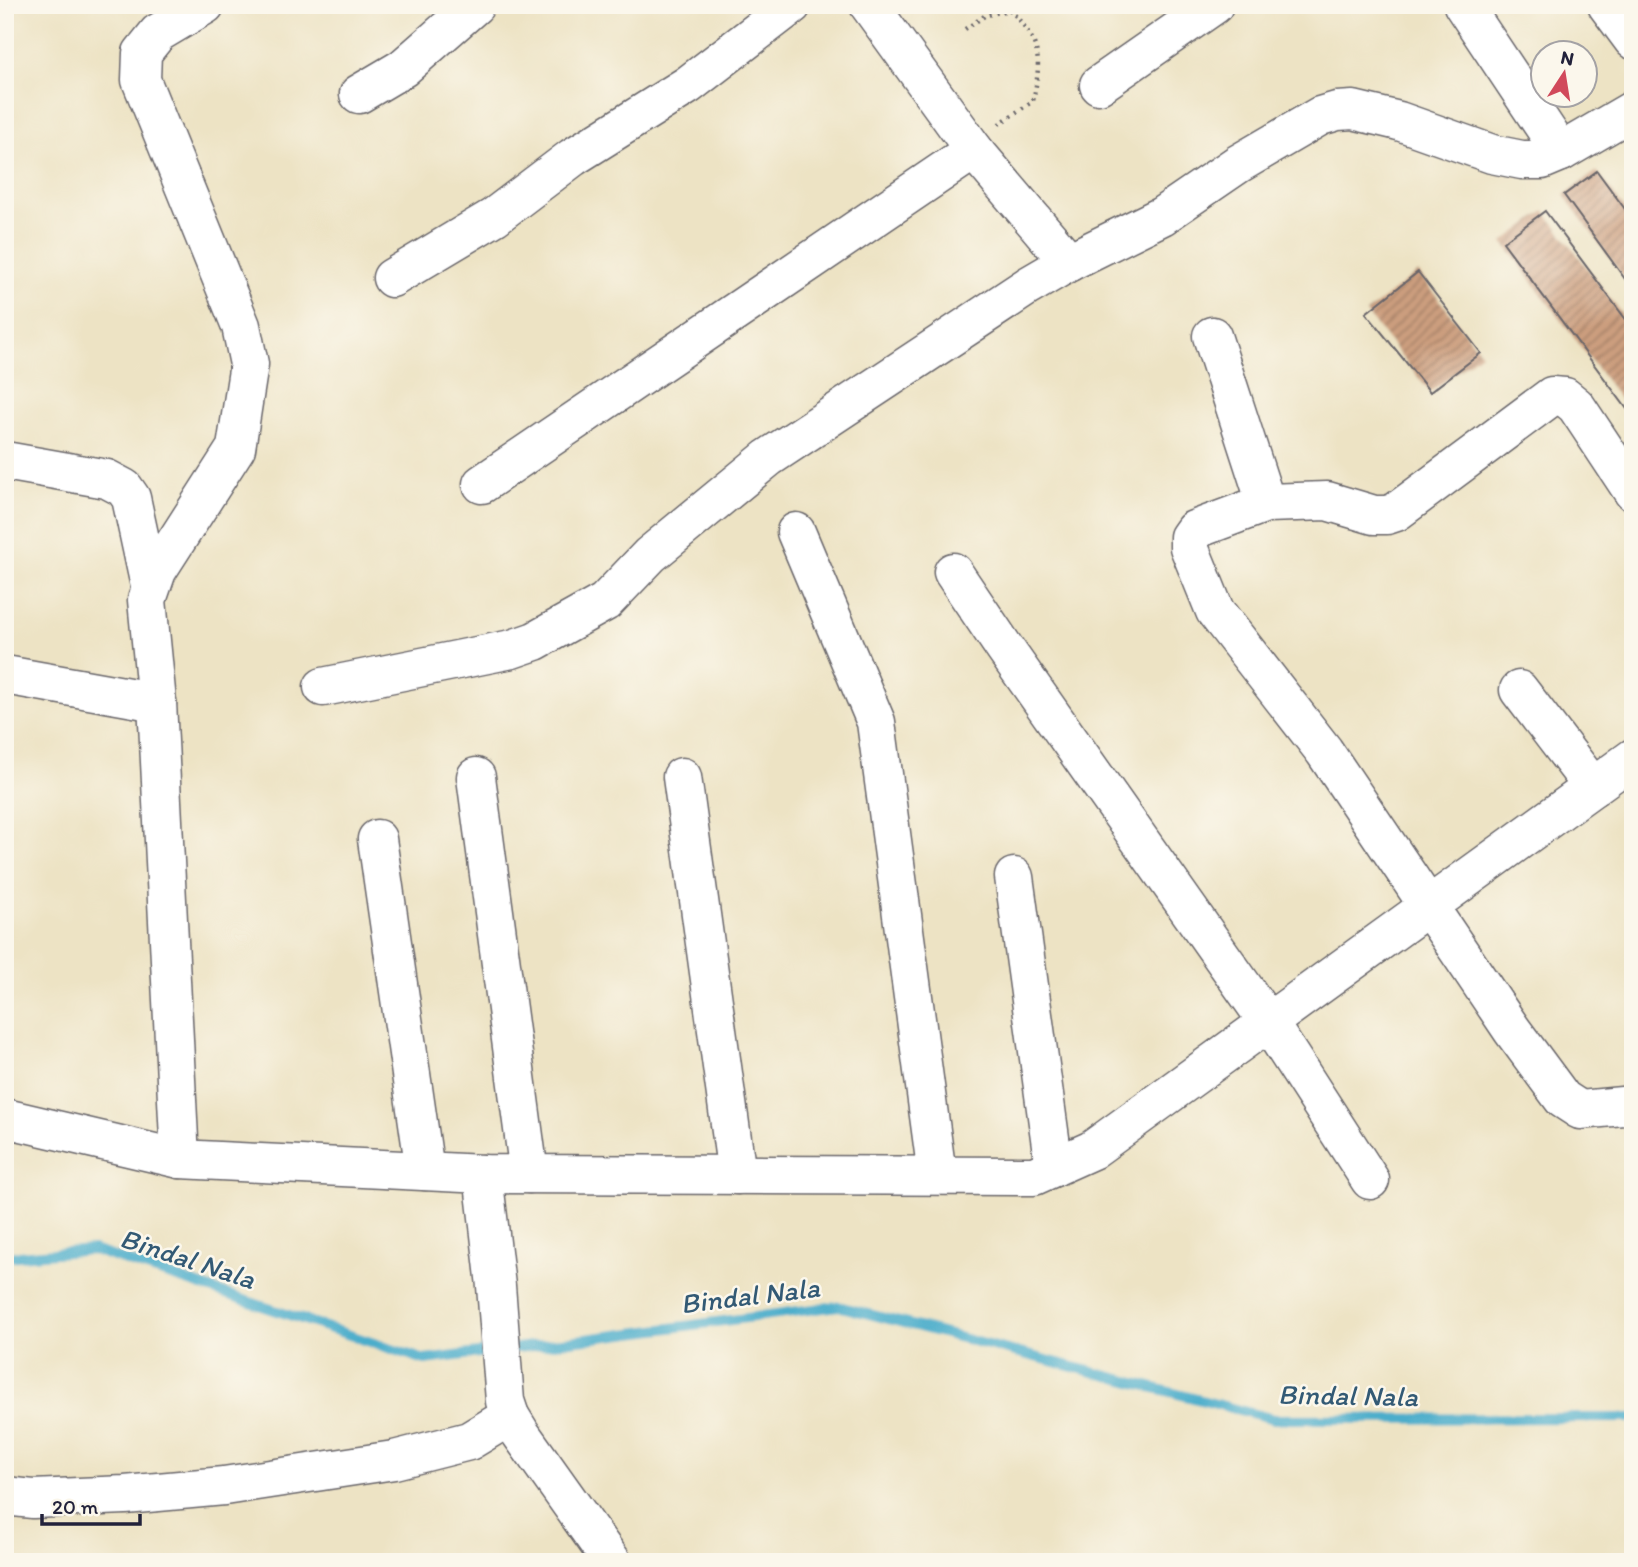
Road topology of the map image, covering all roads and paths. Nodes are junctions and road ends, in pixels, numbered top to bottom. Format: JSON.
{"nodes":[{"id":1,"x":205,"y":5,"type":"edge"},
{"id":2,"x":475,"y":5,"type":"edge"},
{"id":3,"x":792,"y":5,"type":"edge"},
{"id":4,"x":869,"y":5,"type":"edge"},
{"id":5,"x":1214,"y":5,"type":"edge"},
{"id":6,"x":1464,"y":5,"type":"edge"},
{"id":7,"x":1607,"y":5,"type":"edge"},
{"id":8,"x":965,"y":29,"type":"dead end"},
{"id":9,"x":1633,"y":40,"type":"edge"},
{"id":10,"x":1099,"y":85,"type":"dead end"},
{"id":11,"x":359,"y":94,"type":"dead end"},
{"id":12,"x":1633,"y":110,"type":"edge"},
{"id":13,"x":974,"y":150,"type":"junction"},
{"id":14,"x":1561,"y":152,"type":"junction"},
{"id":15,"x":1069,"y":262,"type":"junction"},
{"id":16,"x":392,"y":278,"type":"dead end"},
{"id":17,"x":1212,"y":336,"type":"dead end"},
{"id":18,"x":5,"y":461,"type":"edge"},
{"id":19,"x":482,"y":484,"type":"dead end"},
{"id":20,"x":1633,"y":492,"type":"edge"},
{"id":21,"x":1266,"y":503,"type":"junction"},
{"id":22,"x":796,"y":532,"type":"dead end"},
{"id":23,"x":953,"y":572,"type":"dead end"},
{"id":24,"x":150,"y":586,"type":"junction"},
{"id":25,"x":5,"y":675,"type":"edge"},
{"id":26,"x":323,"y":687,"type":"dead end"},
{"id":27,"x":1519,"y":690,"type":"dead end"},
{"id":28,"x":157,"y":702,"type":"junction"},
{"id":29,"x":1633,"y":758,"type":"edge"},
{"id":30,"x":476,"y":777,"type":"dead end"},
{"id":31,"x":682,"y":777,"type":"dead end"},
{"id":32,"x":1593,"y":787,"type":"junction"},
{"id":33,"x":377,"y":839,"type":"dead end"},
{"id":34,"x":1014,"y":877,"type":"dead end"},
{"id":35,"x":1429,"y":906,"type":"junction"},
{"id":36,"x":1268,"y":1022,"type":"junction"},
{"id":37,"x":1633,"y":1105,"type":"edge"},
{"id":38,"x":5,"y":1118,"type":"edge"},
{"id":39,"x":180,"y":1159,"type":"junction"},
{"id":40,"x":1054,"y":1167,"type":"junction"},
{"id":41,"x":425,"y":1171,"type":"junction"},
{"id":42,"x":483,"y":1174,"type":"junction"},
{"id":43,"x":529,"y":1174,"type":"junction"},
{"id":44,"x":737,"y":1175,"type":"junction"},
{"id":45,"x":937,"y":1175,"type":"junction"},
{"id":46,"x":1370,"y":1180,"type":"dead end"},
{"id":47,"x":508,"y":1408,"type":"junction"},
{"id":48,"x":5,"y":1496,"type":"edge"},
{"id":49,"x":612,"y":1562,"type":"edge"}],
"edges":[{"from":1,"to":24,"type":"street"},
{"from":2,"to":11,"type":"street"},
{"from":3,"to":16,"type":"street"},
{"from":4,"to":13,"type":"street"},
{"from":5,"to":10,"type":"street"},
{"from":6,"to":14,"type":"street"},
{"from":7,"to":9,"type":"street"},
{"from":8,"to":13,"type":"path"},
{"from":12,"to":14,"type":"street"},
{"from":13,"to":15,"type":"street"},
{"from":13,"to":19,"type":"street"},
{"from":14,"to":15,"type":"street"},
{"from":15,"to":26,"type":"street"},
{"from":17,"to":21,"type":"street"},
{"from":18,"to":24,"type":"street"},
{"from":20,"to":21,"type":"street"},
{"from":21,"to":35,"type":"street"},
{"from":22,"to":45,"type":"street"},
{"from":23,"to":36,"type":"street"},
{"from":24,"to":28,"type":"street"},
{"from":25,"to":28,"type":"street"},
{"from":27,"to":32,"type":"street"},
{"from":28,"to":39,"type":"street"},
{"from":29,"to":32,"type":"street"},
{"from":30,"to":43,"type":"street"},
{"from":31,"to":44,"type":"street"},
{"from":32,"to":35,"type":"street"},
{"from":33,"to":41,"type":"street"},
{"from":34,"to":40,"type":"street"},
{"from":35,"to":36,"type":"street"},
{"from":35,"to":37,"type":"street"},
{"from":36,"to":40,"type":"street"},
{"from":36,"to":46,"type":"street"},
{"from":38,"to":39,"type":"street"},
{"from":39,"to":41,"type":"street"},
{"from":40,"to":45,"type":"street"},
{"from":41,"to":42,"type":"street"},
{"from":42,"to":43,"type":"street"},
{"from":42,"to":47,"type":"street"},
{"from":43,"to":44,"type":"street"},
{"from":44,"to":45,"type":"street"},
{"from":47,"to":48,"type":"street"},
{"from":47,"to":49,"type":"street"}]}
